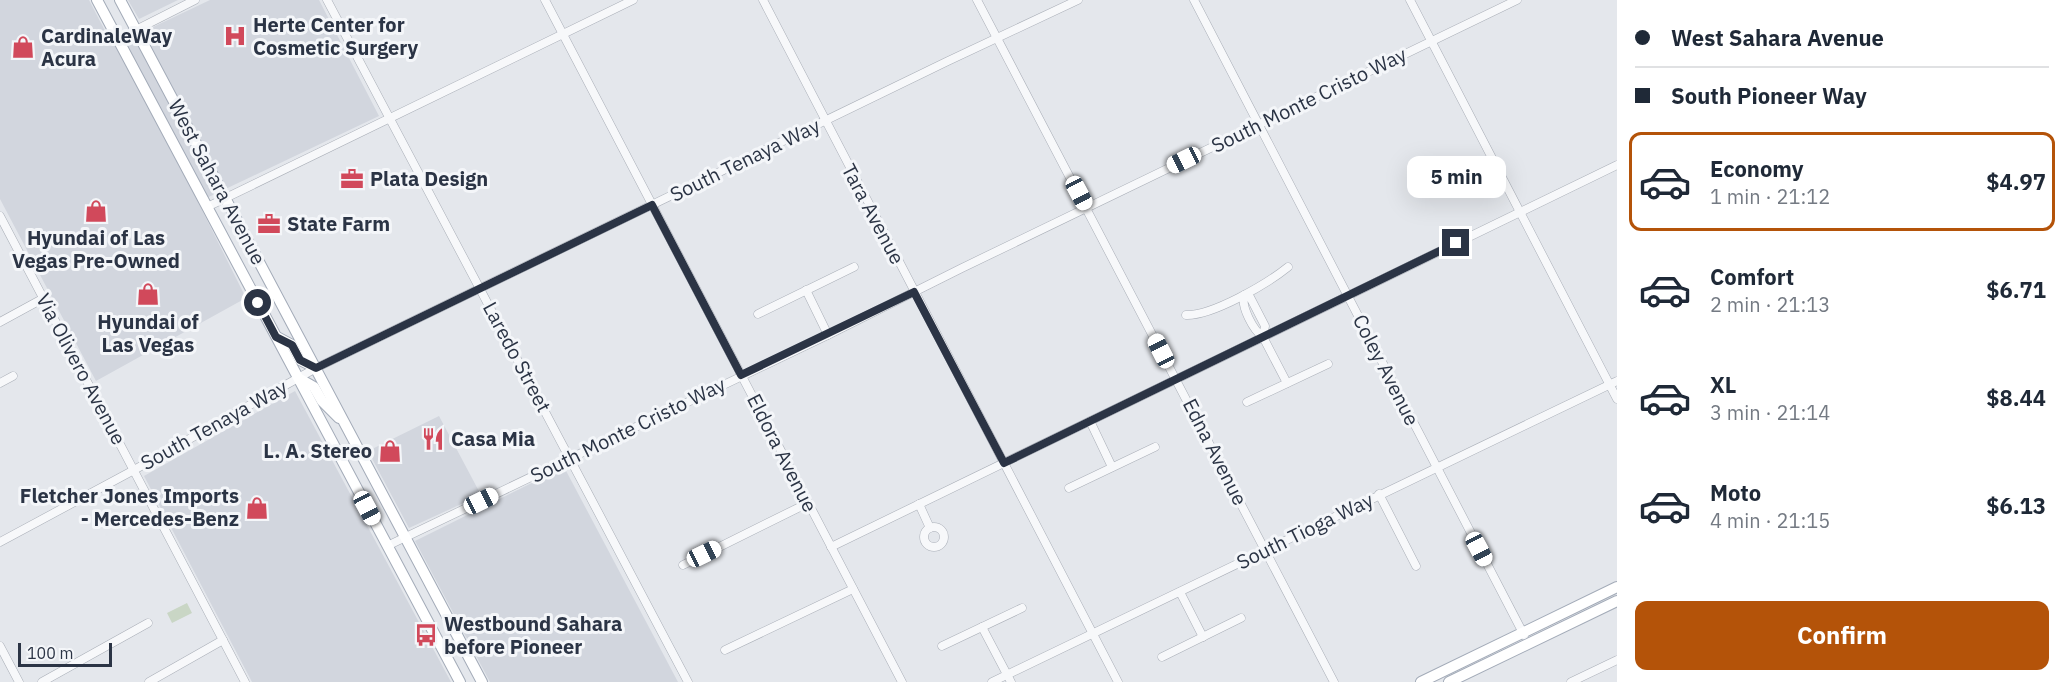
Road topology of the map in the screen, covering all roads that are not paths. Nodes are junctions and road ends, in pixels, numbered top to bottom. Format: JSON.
{"nodes":[{"id":1,"x":97,"y":0,"type":"edge"},
{"id":2,"x":120,"y":0,"type":"edge"},
{"id":3,"x":195,"y":0,"type":"edge"},
{"id":4,"x":327,"y":0,"type":"edge"},
{"id":5,"x":545,"y":0,"type":"edge"},
{"id":6,"x":633,"y":0,"type":"edge"},
{"id":7,"x":763,"y":0,"type":"edge"},
{"id":8,"x":977,"y":0,"type":"edge"},
{"id":9,"x":1078,"y":0,"type":"edge"},
{"id":10,"x":1194,"y":0,"type":"edge"},
{"id":11,"x":1410,"y":0,"type":"edge"},
{"id":12,"x":1517,"y":0,"type":"edge"},
{"id":13,"x":136,"y":30,"type":"junction"},
{"id":14,"x":563,"y":34,"type":"junction"},
{"id":15,"x":997,"y":38,"type":"junction"},
{"id":16,"x":118,"y":39,"type":"junction"},
{"id":17,"x":1432,"y":41,"type":"junction"},
{"id":18,"x":390,"y":118,"type":"junction"},
{"id":19,"x":825,"y":121,"type":"junction"},
{"id":20,"x":1259,"y":124,"type":"junction"},
{"id":21,"x":1617,"y":165,"type":"edge"},
{"id":22,"x":225,"y":198,"type":"junction"},
{"id":23,"x":652,"y":205,"type":"junction"},
{"id":24,"x":207,"y":207,"type":"junction"},
{"id":25,"x":1087,"y":208,"type":"junction"},
{"id":26,"x":1520,"y":212,"type":"junction"},
{"id":27,"x":0,"y":216,"type":"edge"},
{"id":28,"x":854,"y":267,"type":"dead end"},
{"id":29,"x":1288,"y":267,"type":"dead end"},
{"id":30,"x":480,"y":288,"type":"junction"},
{"id":31,"x":806,"y":290,"type":"junction"},
{"id":32,"x":914,"y":292,"type":"junction"},
{"id":33,"x":1244,"y":295,"type":"junction"},
{"id":34,"x":1348,"y":296,"type":"junction"},
{"id":35,"x":44,"y":298,"type":"junction"},
{"id":36,"x":758,"y":314,"type":"dead end"},
{"id":37,"x":1186,"y":315,"type":"dead end"},
{"id":38,"x":0,"y":322,"type":"edge"},
{"id":39,"x":828,"y":335,"type":"junction"},
{"id":40,"x":276,"y":337,"type":"junction"},
{"id":41,"x":1263,"y":337,"type":"junction"},
{"id":42,"x":1328,"y":364,"type":"dead end"},
{"id":43,"x":316,"y":368,"type":"junction"},
{"id":44,"x":741,"y":375,"type":"junction"},
{"id":45,"x":13,"y":376,"type":"dead end"},
{"id":46,"x":298,"y":378,"type":"junction"},
{"id":47,"x":1176,"y":379,"type":"junction"},
{"id":48,"x":0,"y":383,"type":"edge"},
{"id":49,"x":1287,"y":383,"type":"junction"},
{"id":50,"x":1613,"y":383,"type":"edge"},
{"id":51,"x":1617,"y":399,"type":"edge"},
{"id":52,"x":1247,"y":402,"type":"dead end"},
{"id":53,"x":1090,"y":421,"type":"junction"},
{"id":54,"x":347,"y":427,"type":"junction"},
{"id":55,"x":1155,"y":447,"type":"dead end"},
{"id":56,"x":570,"y":459,"type":"junction"},
{"id":57,"x":1004,"y":463,"type":"junction"},
{"id":58,"x":1112,"y":467,"type":"junction"},
{"id":59,"x":1436,"y":468,"type":"junction"},
{"id":60,"x":134,"y":470,"type":"junction"},
{"id":61,"x":1068,"y":488,"type":"dead end"},
{"id":62,"x":1379,"y":494,"type":"junction"},
{"id":63,"x":808,"y":502,"type":"junction"},
{"id":64,"x":919,"y":504,"type":"junction"},
{"id":65,"x":930,"y":528,"type":"dead end"},
{"id":66,"x":406,"y":537,"type":"junction"},
{"id":67,"x":0,"y":542,"type":"edge"},
{"id":68,"x":387,"y":546,"type":"junction"},
{"id":69,"x":831,"y":547,"type":"junction"},
{"id":70,"x":1266,"y":551,"type":"junction"},
{"id":71,"x":683,"y":565,"type":"dead end"},
{"id":72,"x":1416,"y":566,"type":"dead end"},
{"id":73,"x":1617,"y":587,"type":"edge"},
{"id":74,"x":853,"y":589,"type":"junction"},
{"id":75,"x":1180,"y":592,"type":"junction"},
{"id":76,"x":1617,"y":600,"type":"edge"},
{"id":77,"x":1022,"y":608,"type":"dead end"},
{"id":78,"x":1241,"y":618,"type":"dead end"},
{"id":79,"x":148,"y":622,"type":"dead end"},
{"id":80,"x":982,"y":627,"type":"junction"},
{"id":81,"x":1522,"y":632,"type":"junction"},
{"id":82,"x":1093,"y":634,"type":"junction"},
{"id":83,"x":1203,"y":637,"type":"junction"},
{"id":84,"x":223,"y":640,"type":"junction"},
{"id":85,"x":1528,"y":643,"type":"junction"},
{"id":86,"x":0,"y":646,"type":"edge"},
{"id":87,"x":942,"y":646,"type":"dead end"},
{"id":88,"x":725,"y":650,"type":"dead end"},
{"id":89,"x":1161,"y":657,"type":"dead end"},
{"id":90,"x":1617,"y":660,"type":"edge"},
{"id":91,"x":1009,"y":678,"type":"edge"},
{"id":92,"x":19,"y":682,"type":"edge"},
{"id":93,"x":42,"y":682,"type":"edge"},
{"id":94,"x":149,"y":682,"type":"edge"},
{"id":95,"x":245,"y":682,"type":"edge"},
{"id":96,"x":459,"y":682,"type":"edge"},
{"id":97,"x":482,"y":682,"type":"edge"},
{"id":98,"x":688,"y":682,"type":"edge"},
{"id":99,"x":902,"y":682,"type":"edge"},
{"id":100,"x":993,"y":682,"type":"edge"},
{"id":101,"x":1118,"y":682,"type":"edge"},
{"id":102,"x":1334,"y":682,"type":"edge"},
{"id":103,"x":1421,"y":682,"type":"edge"},
{"id":104,"x":1449,"y":682,"type":"edge"},
{"id":105,"x":1571,"y":682,"type":"edge"}],
"edges":[{"from":1,"to":16,"type":"main road","name":"West Sahara Avenue"},
{"from":2,"to":13,"type":"main road","name":"West Sahara Avenue"},
{"from":3,"to":13,"type":"street"},
{"from":4,"to":18,"type":"street","name":"Laredo Street"},
{"from":5,"to":14,"type":"street","name":"Eldora Avenue"},
{"from":6,"to":14,"type":"street"},
{"from":7,"to":19,"type":"street","name":"Tara Avenue"},
{"from":8,"to":15,"type":"street","name":"Edna Avenue"},
{"from":9,"to":15,"type":"street","name":"South Tenaya Way"},
{"from":10,"to":20,"type":"street","name":"Coley Avenue"},
{"from":11,"to":17,"type":"street"},
{"from":12,"to":17,"type":"street","name":"South Monte Cristo Way"},
{"from":13,"to":16,"type":"street"},
{"from":13,"to":22,"type":"main road","name":"West Sahara Avenue"},
{"from":14,"to":18,"type":"street"},
{"from":14,"to":23,"type":"street","name":"Eldora Avenue"},
{"from":15,"to":19,"type":"street","name":"South Tenaya Way"},
{"from":15,"to":25,"type":"street","name":"Edna Avenue"},
{"from":16,"to":24,"type":"main road","name":"West Sahara Avenue"},
{"from":17,"to":20,"type":"street","name":"South Monte Cristo Way"},
{"from":17,"to":26,"type":"street"},
{"from":18,"to":22,"type":"street"},
{"from":18,"to":30,"type":"street","name":"Laredo Street"},
{"from":19,"to":23,"type":"street","name":"South Tenaya Way"},
{"from":19,"to":32,"type":"street","name":"Tara Avenue"},
{"from":20,"to":25,"type":"street","name":"South Monte Cristo Way"},
{"from":20,"to":34,"type":"street","name":"Coley Avenue"},
{"from":21,"to":26,"type":"street"},
{"from":22,"to":24,"type":"street"},
{"from":22,"to":43,"type":"main road","name":"West Sahara Avenue"},
{"from":23,"to":30,"type":"street","name":"South Tenaya Way"},
{"from":23,"to":44,"type":"street","name":"Eldora Avenue"},
{"from":24,"to":40,"type":"main road","name":"West Sahara Avenue"},
{"from":25,"to":32,"type":"street","name":"South Monte Cristo Way"},
{"from":25,"to":47,"type":"street","name":"Edna Avenue"},
{"from":26,"to":34,"type":"street"},
{"from":26,"to":50,"type":"street"},
{"from":27,"to":35,"type":"street","name":"Via Olivero Avenue"},
{"from":28,"to":31,"type":"street"},
{"from":29,"to":33,"type":"street"},
{"from":30,"to":43,"type":"street","name":"South Tenaya Way"},
{"from":30,"to":56,"type":"street","name":"Laredo Street"},
{"from":31,"to":36,"type":"street"},
{"from":31,"to":39,"type":"street"},
{"from":32,"to":39,"type":"street","name":"South Monte Cristo Way"},
{"from":32,"to":57,"type":"street","name":"Tara Avenue"},
{"from":33,"to":37,"type":"street"},
{"from":33,"to":41,"type":"street"},
{"from":34,"to":41,"type":"street"},
{"from":34,"to":59,"type":"street","name":"Coley Avenue"},
{"from":35,"to":38,"type":"street"},
{"from":35,"to":60,"type":"street","name":"Via Olivero Avenue"},
{"from":39,"to":44,"type":"street","name":"South Monte Cristo Way"},
{"from":40,"to":43,"type":"main road"},
{"from":40,"to":46,"type":"main road","name":"West Sahara Avenue"},
{"from":41,"to":47,"type":"street"},
{"from":41,"to":49,"type":"street"},
{"from":42,"to":49,"type":"street"},
{"from":43,"to":46,"type":"street","name":"South Tenaya Way"},
{"from":43,"to":54,"type":"main road","name":"West Sahara Avenue"},
{"from":44,"to":56,"type":"street","name":"South Monte Cristo Way"},
{"from":44,"to":63,"type":"street","name":"Eldora Avenue"},
{"from":45,"to":48,"type":"street"},
{"from":46,"to":54,"type":"main road"},
{"from":46,"to":60,"type":"street","name":"South Tenaya Way"},
{"from":46,"to":68,"type":"main road","name":"West Sahara Avenue"},
{"from":47,"to":53,"type":"street"},
{"from":47,"to":70,"type":"street","name":"Edna Avenue"},
{"from":49,"to":52,"type":"street"},
{"from":50,"to":51,"type":"street"},
{"from":50,"to":59,"type":"street","name":"South Tioga Way"},
{"from":53,"to":57,"type":"street"},
{"from":53,"to":58,"type":"street"},
{"from":54,"to":66,"type":"main road","name":"West Sahara Avenue"},
{"from":55,"to":58,"type":"street"},
{"from":56,"to":66,"type":"street","name":"South Monte Cristo Way"},
{"from":56,"to":98,"type":"street","name":"Laredo Street"},
{"from":57,"to":64,"type":"street"},
{"from":57,"to":82,"type":"street","name":"Tara Avenue"},
{"from":58,"to":61,"type":"street"},
{"from":59,"to":62,"type":"street","name":"South Tioga Way"},
{"from":59,"to":81,"type":"street","name":"Coley Avenue"},
{"from":60,"to":67,"type":"street","name":"South Tenaya Way"},
{"from":60,"to":84,"type":"street","name":"Via Olivero Avenue"},
{"from":62,"to":70,"type":"street","name":"South Tioga Way"},
{"from":62,"to":72,"type":"street"},
{"from":63,"to":69,"type":"street","name":"Eldora Avenue"},
{"from":63,"to":71,"type":"street"},
{"from":64,"to":65,"type":"street"},
{"from":64,"to":69,"type":"street"},
{"from":66,"to":68,"type":"street","name":"South Monte Cristo Way"},
{"from":66,"to":97,"type":"main road","name":"West Sahara Avenue"},
{"from":68,"to":96,"type":"main road","name":"West Sahara Avenue"},
{"from":69,"to":74,"type":"street","name":"Eldora Avenue"},
{"from":70,"to":75,"type":"street","name":"South Tioga Way"},
{"from":70,"to":102,"type":"street","name":"Edna Avenue"},
{"from":73,"to":81,"type":"main road"},
{"from":74,"to":88,"type":"street"},
{"from":74,"to":99,"type":"street","name":"Eldora Avenue"},
{"from":75,"to":82,"type":"street","name":"South Tioga Way"},
{"from":75,"to":83,"type":"street"},
{"from":76,"to":85,"type":"main road"},
{"from":77,"to":80,"type":"street"},
{"from":78,"to":83,"type":"street"},
{"from":79,"to":93,"type":"street"},
{"from":80,"to":87,"type":"street"},
{"from":80,"to":91,"type":"street"},
{"from":81,"to":85,"type":"street","name":"Coley Avenue"},
{"from":81,"to":103,"type":"main road"},
{"from":82,"to":91,"type":"street","name":"South Tioga Way"},
{"from":82,"to":101,"type":"street","name":"Tara Avenue"},
{"from":83,"to":89,"type":"street"},
{"from":84,"to":94,"type":"street"},
{"from":84,"to":95,"type":"street","name":"Via Olivero Avenue"},
{"from":85,"to":104,"type":"main road"},
{"from":86,"to":92,"type":"street"},
{"from":90,"to":105,"type":"street"},
{"from":91,"to":100,"type":"street","name":"South Tioga Way"}]}
